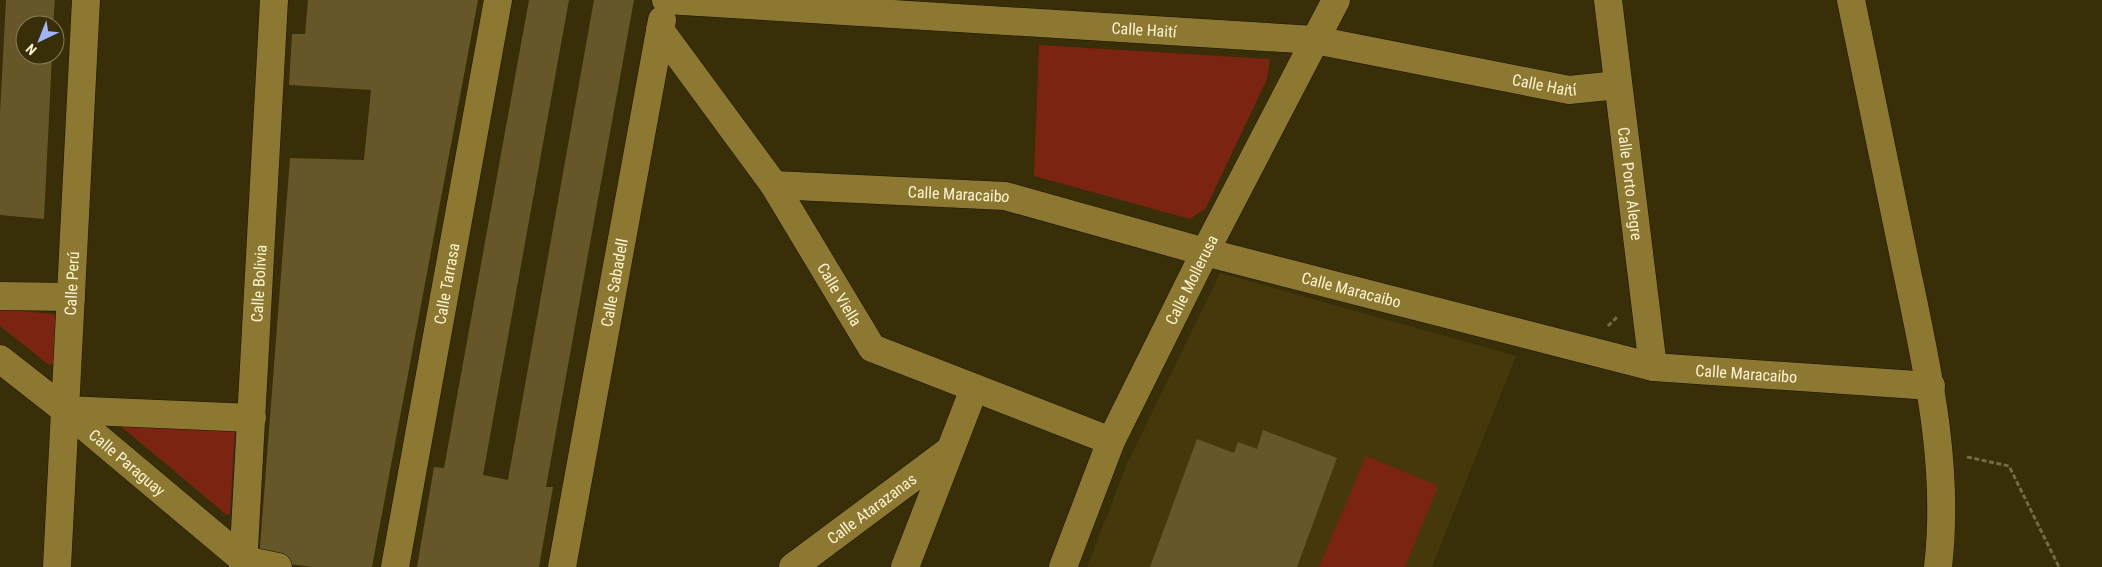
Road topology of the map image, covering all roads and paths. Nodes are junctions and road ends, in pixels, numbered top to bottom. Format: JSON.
{"nodes":[{"id":1,"x":86,"y":0,"type":"edge"},
{"id":2,"x":274,"y":0,"type":"edge"},
{"id":3,"x":498,"y":0,"type":"edge"},
{"id":4,"x":666,"y":0,"type":"edge"},
{"id":5,"x":1336,"y":0,"type":"edge"},
{"id":6,"x":1608,"y":0,"type":"edge"},
{"id":7,"x":1851,"y":0,"type":"edge"},
{"id":8,"x":660,"y":30,"type":"junction"},
{"id":9,"x":1315,"y":40,"type":"junction"},
{"id":10,"x":1618,"y":85,"type":"junction"},
{"id":11,"x":774,"y":185,"type":"junction"},
{"id":12,"x":1205,"y":252,"type":"junction"},
{"id":13,"x":0,"y":296,"type":"edge"},
{"id":14,"x":71,"y":297,"type":"junction"},
{"id":15,"x":0,"y":359,"type":"edge"},
{"id":16,"x":1654,"y":367,"type":"junction"},
{"id":17,"x":1931,"y":386,"type":"junction"},
{"id":18,"x":974,"y":389,"type":"junction"},
{"id":19,"x":65,"y":410,"type":"junction"},
{"id":20,"x":252,"y":418,"type":"junction"},
{"id":21,"x":1111,"y":441,"type":"junction"},
{"id":22,"x":950,"y":450,"type":"junction"},
{"id":23,"x":1940,"y":452,"type":"junction"},
{"id":24,"x":246,"y":565,"type":"edge"},
{"id":25,"x":56,"y":567,"type":"edge"},
{"id":26,"x":278,"y":567,"type":"edge"},
{"id":27,"x":395,"y":567,"type":"edge"},
{"id":28,"x":562,"y":567,"type":"edge"},
{"id":29,"x":793,"y":567,"type":"edge"},
{"id":30,"x":905,"y":567,"type":"edge"},
{"id":31,"x":1064,"y":567,"type":"edge"},
{"id":32,"x":1938,"y":567,"type":"edge"},
{"id":33,"x":2059,"y":567,"type":"edge"}],
"edges":[{"from":1,"to":14,"type":"street","name":"Calle Perú"},
{"from":2,"to":20,"type":"street","name":"Calle Bolivia"},
{"from":3,"to":27,"type":"street","name":"Calle Tarrasa"},
{"from":4,"to":8,"type":"street","name":"Calle Sabadell"},
{"from":4,"to":9,"type":"street","name":"Calle Haití"},
{"from":5,"to":9,"type":"street","name":"Calle Mollerusa"},
{"from":6,"to":10,"type":"street","name":"Calle Porto Alegre"},
{"from":7,"to":17,"type":"street"},
{"from":8,"to":11,"type":"street","name":"Calle Viella"},
{"from":8,"to":28,"type":"street","name":"Calle Sabadell"},
{"from":9,"to":10,"type":"street","name":"Calle Haití"},
{"from":9,"to":12,"type":"street","name":"Calle Mollerusa"},
{"from":10,"to":16,"type":"street","name":"Calle Porto Alegre"},
{"from":11,"to":12,"type":"street","name":"Calle Maracaibo"},
{"from":11,"to":18,"type":"street","name":"Calle Viella"},
{"from":12,"to":16,"type":"street","name":"Calle Maracaibo"},
{"from":12,"to":21,"type":"street","name":"Calle Mollerusa"},
{"from":13,"to":14,"type":"street"},
{"from":14,"to":19,"type":"street","name":"Calle Perú"},
{"from":15,"to":19,"type":"street","name":"Calle Paraguay"},
{"from":16,"to":17,"type":"street","name":"Calle Maracaibo"},
{"from":17,"to":23,"type":"street"},
{"from":18,"to":21,"type":"street","name":"Calle Viella"},
{"from":18,"to":22,"type":"street","name":"Calle Atarazanas"},
{"from":19,"to":20,"type":"street"},
{"from":19,"to":24,"type":"street","name":"Calle Paraguay"},
{"from":19,"to":25,"type":"street","name":"Calle Perú"},
{"from":20,"to":24,"type":"street","name":"Calle Bolivia"},
{"from":21,"to":31,"type":"street","name":"Calle Mollerusa"},
{"from":22,"to":29,"type":"street","name":"Calle Atarazanas"},
{"from":22,"to":30,"type":"street","name":"Calle Atarazanas"},
{"from":23,"to":32,"type":"street"},
{"from":23,"to":33,"type":"path"},
{"from":24,"to":26,"type":"street"}]}
